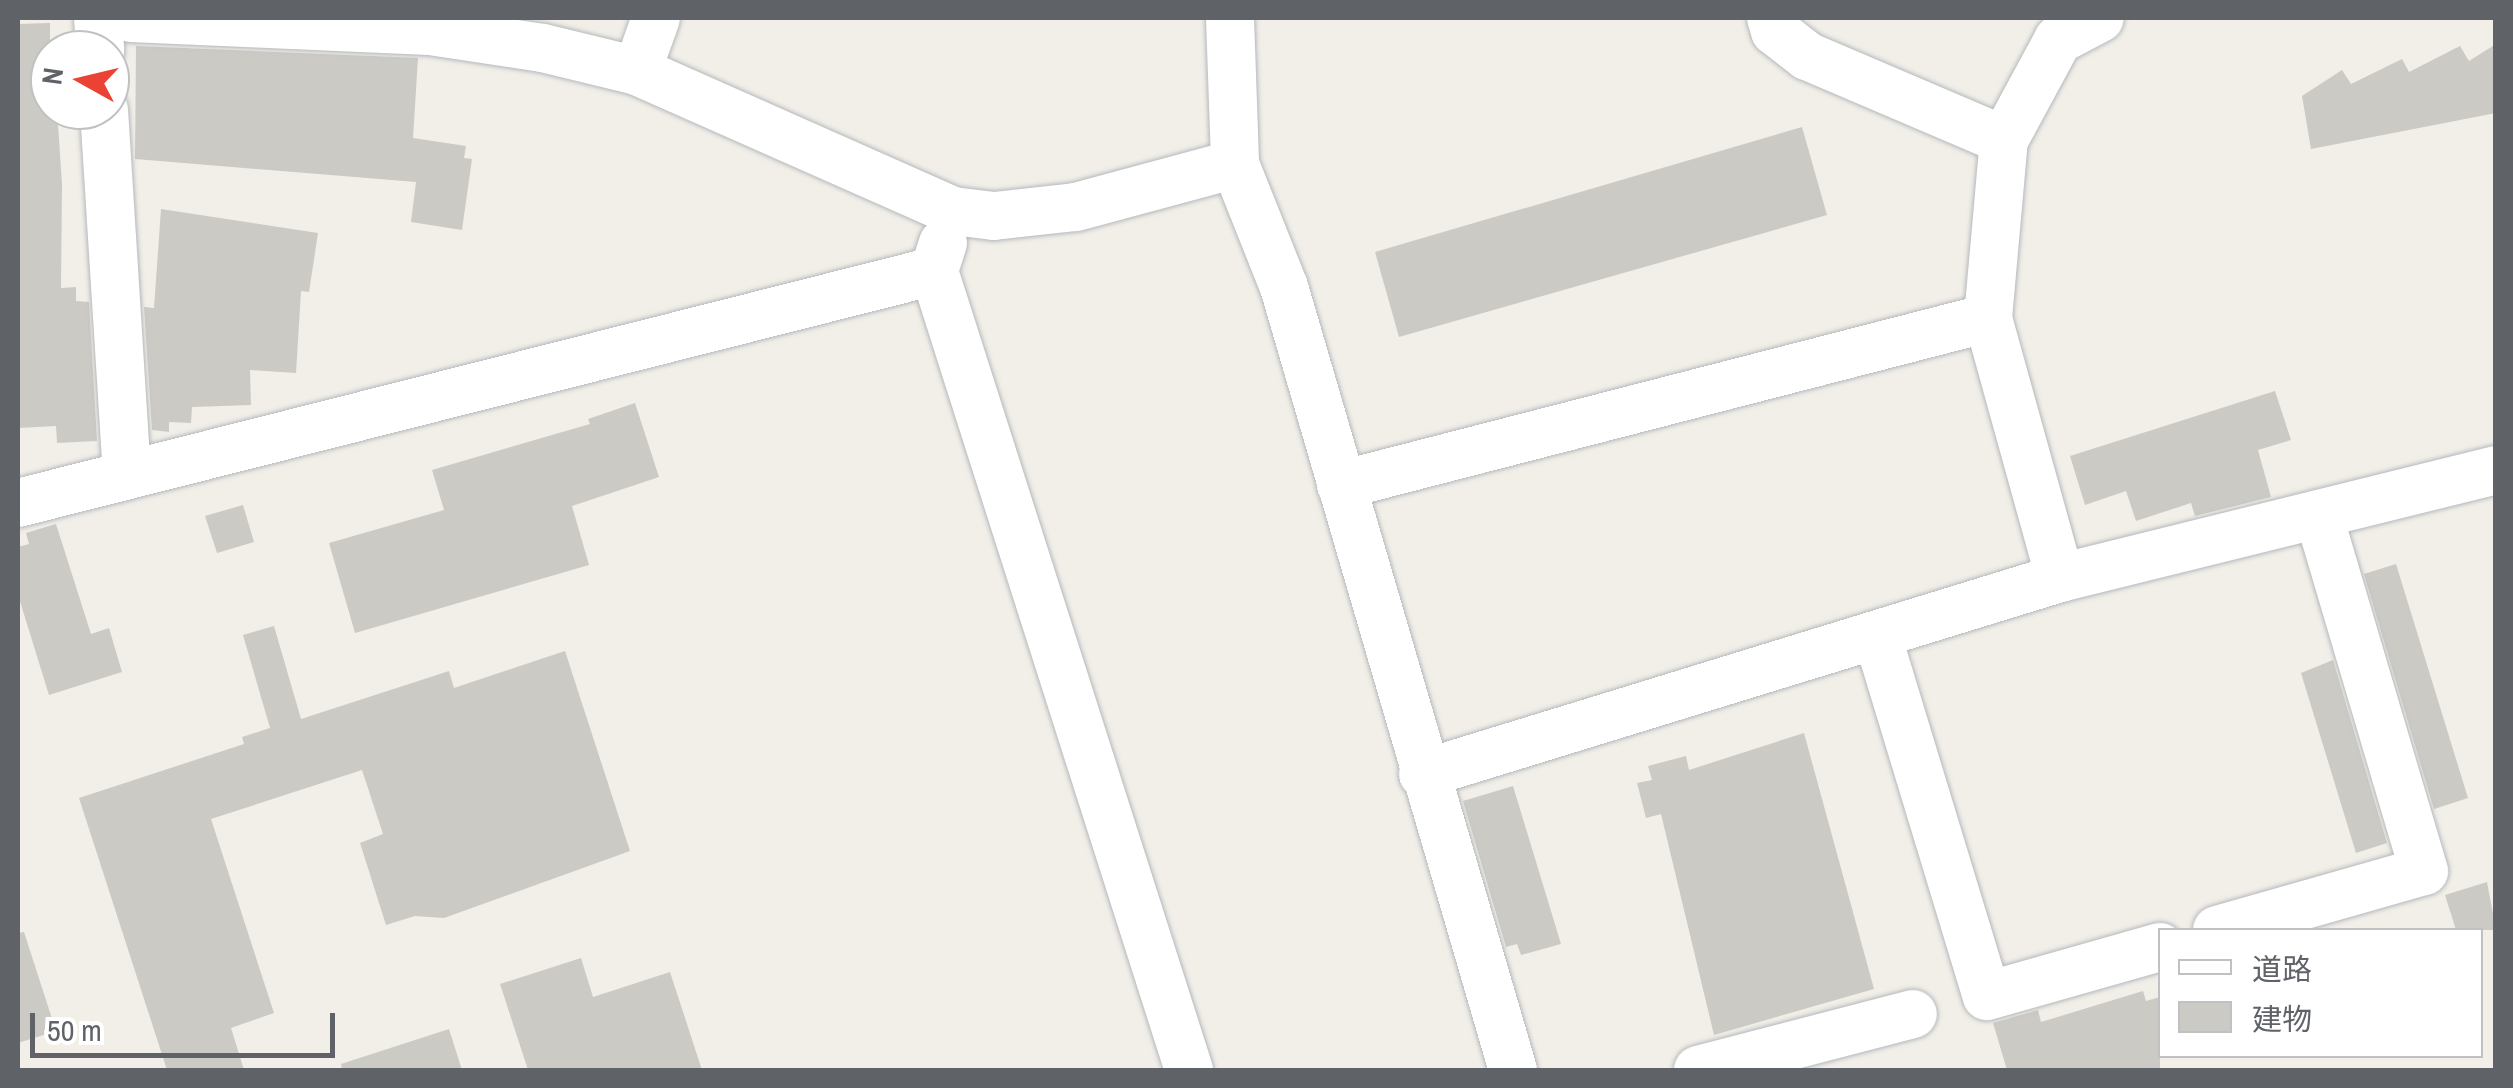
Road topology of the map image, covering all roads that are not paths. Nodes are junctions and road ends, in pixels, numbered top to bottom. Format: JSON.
{"nodes":[{"id":1,"x":131,"y":18,"type":"edge"},
{"id":2,"x":143,"y":18,"type":"edge"},
{"id":3,"x":656,"y":18,"type":"edge"},
{"id":4,"x":1230,"y":18,"type":"edge"},
{"id":5,"x":1771,"y":18,"type":"edge"},
{"id":6,"x":2100,"y":18,"type":"edge"},
{"id":7,"x":637,"y":71,"type":"junction"},
{"id":8,"x":105,"y":130,"type":"edge"},
{"id":9,"x":2004,"y":140,"type":"junction"},
{"id":10,"x":1236,"y":164,"type":"junction"},
{"id":11,"x":953,"y":211,"type":"junction"},
{"id":12,"x":934,"y":271,"type":"junction"},
{"id":13,"x":1988,"y":318,"type":"junction"},
{"id":14,"x":2496,"y":470,"type":"edge"},
{"id":15,"x":127,"y":473,"type":"junction"},
{"id":16,"x":1341,"y":484,"type":"junction"},
{"id":17,"x":18,"y":503,"type":"edge"},
{"id":18,"x":2318,"y":514,"type":"junction"},
{"id":19,"x":2060,"y":578,"type":"junction"},
{"id":20,"x":1877,"y":635,"type":"junction"},
{"id":21,"x":1423,"y":774,"type":"junction"},
{"id":22,"x":2224,"y":928,"type":"edge"},
{"id":23,"x":2158,"y":947,"type":"edge"},
{"id":24,"x":1913,"y":1014,"type":"dead end"},
{"id":25,"x":1188,"y":1070,"type":"edge"},
{"id":26,"x":1513,"y":1070,"type":"edge"},
{"id":27,"x":1698,"y":1070,"type":"edge"}],
"edges":[{"from":1,"to":2,"type":"street"},
{"from":2,"to":7,"type":"street"},
{"from":3,"to":7,"type":"street"},
{"from":4,"to":10,"type":"street"},
{"from":5,"to":9,"type":"street"},
{"from":6,"to":9,"type":"street"},
{"from":7,"to":11,"type":"street"},
{"from":8,"to":15,"type":"street"},
{"from":9,"to":13,"type":"street"},
{"from":10,"to":11,"type":"street"},
{"from":10,"to":16,"type":"street"},
{"from":11,"to":12,"type":"street"},
{"from":12,"to":15,"type":"street"},
{"from":12,"to":25,"type":"street"},
{"from":13,"to":16,"type":"street"},
{"from":13,"to":19,"type":"street"},
{"from":14,"to":18,"type":"street"},
{"from":15,"to":17,"type":"street"},
{"from":16,"to":21,"type":"street"},
{"from":18,"to":19,"type":"street"},
{"from":18,"to":22,"type":"street"},
{"from":19,"to":20,"type":"street"},
{"from":20,"to":21,"type":"street"},
{"from":20,"to":23,"type":"street"},
{"from":21,"to":26,"type":"street"},
{"from":24,"to":27,"type":"street"}]}
